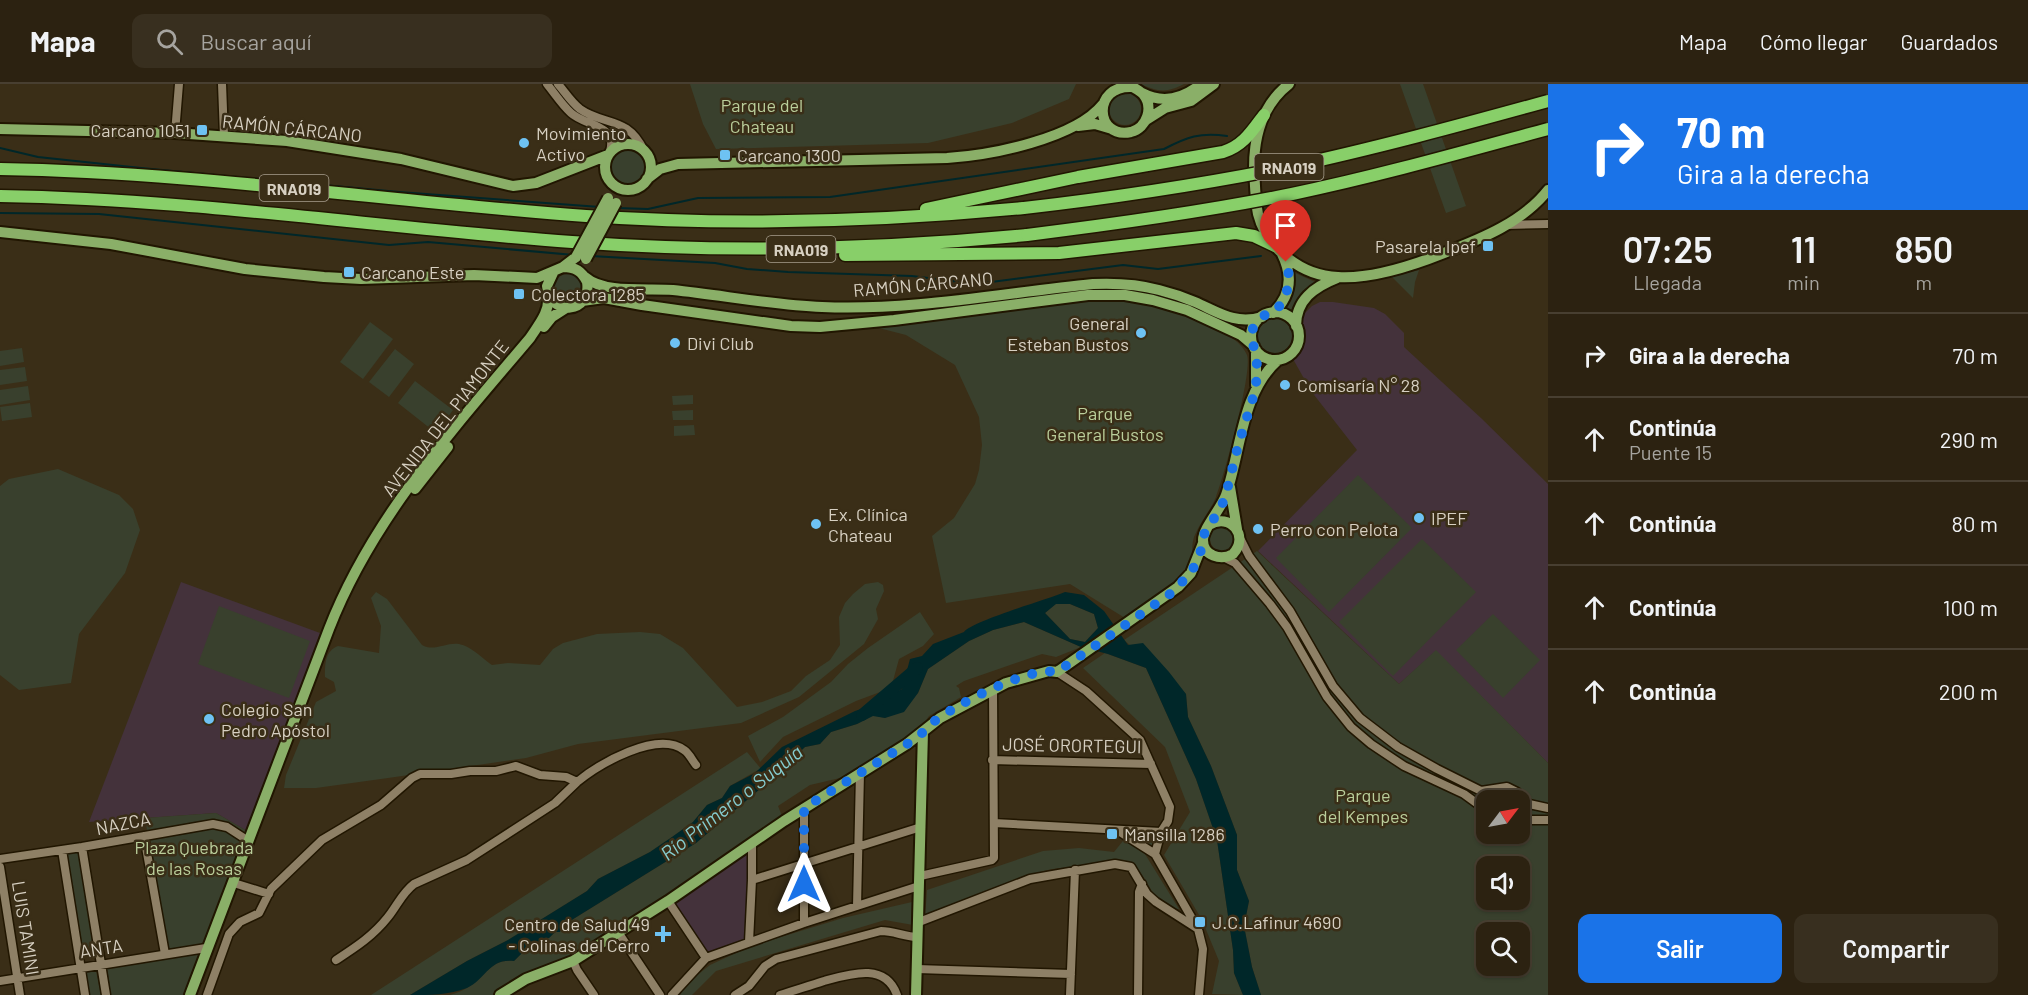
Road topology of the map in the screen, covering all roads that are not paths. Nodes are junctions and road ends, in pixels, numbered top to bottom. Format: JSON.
{"nodes":[{"id":1,"x":179,"y":84,"type":"edge"},
{"id":2,"x":222,"y":84,"type":"edge"},
{"id":3,"x":547,"y":84,"type":"edge"},
{"id":4,"x":558,"y":84,"type":"edge"},
{"id":5,"x":1107,"y":84,"type":"edge"},
{"id":6,"x":1201,"y":84,"type":"edge"},
{"id":7,"x":1214,"y":84,"type":"edge"},
{"id":8,"x":1289,"y":84,"type":"edge"},
{"id":9,"x":1134,"y":88,"type":"edge"},
{"id":10,"x":1104,"y":101,"type":"junction"},
{"id":11,"x":1548,"y":101,"type":"edge"},
{"id":12,"x":1264,"y":115,"type":"junction"},
{"id":13,"x":1146,"y":120,"type":"junction"},
{"id":14,"x":0,"y":129,"type":"edge"},
{"id":15,"x":1066,"y":129,"type":"junction"},
{"id":16,"x":1548,"y":129,"type":"edge"},
{"id":17,"x":1115,"y":130,"type":"junction"},
{"id":18,"x":175,"y":133,"type":"junction"},
{"id":19,"x":224,"y":136,"type":"junction"},
{"id":20,"x":609,"y":153,"type":"junction"},
{"id":21,"x":646,"y":154,"type":"junction"},
{"id":22,"x":678,"y":164,"type":"junction"},
{"id":23,"x":572,"y":168,"type":"junction"},
{"id":24,"x":0,"y":169,"type":"edge"},
{"id":25,"x":608,"y":179,"type":"junction"},
{"id":26,"x":647,"y":179,"type":"junction"},
{"id":27,"x":632,"y":189,"type":"junction"},
{"id":28,"x":1548,"y":190,"type":"edge"},
{"id":29,"x":0,"y":196,"type":"edge"},
{"id":30,"x":612,"y":200,"type":"junction"},
{"id":31,"x":864,"y":220,"type":"junction"},
{"id":32,"x":1548,"y":224,"type":"edge"},
{"id":33,"x":1504,"y":226,"type":"junction"},
{"id":34,"x":0,"y":232,"type":"edge"},
{"id":35,"x":1278,"y":248,"type":"junction"},
{"id":36,"x":790,"y":249,"type":"junction"},
{"id":37,"x":581,"y":258,"type":"junction"},
{"id":38,"x":559,"y":269,"type":"junction"},
{"id":39,"x":584,"y":276,"type":"junction"},
{"id":40,"x":507,"y":278,"type":"junction"},
{"id":41,"x":1337,"y":278,"type":"junction"},
{"id":42,"x":548,"y":294,"type":"junction"},
{"id":43,"x":582,"y":302,"type":"junction"},
{"id":44,"x":567,"y":308,"type":"junction"},
{"id":45,"x":1273,"y":313,"type":"junction"},
{"id":46,"x":1262,"y":317,"type":"junction"},
{"id":47,"x":1296,"y":326,"type":"junction"},
{"id":48,"x":1255,"y":348,"type":"junction"},
{"id":49,"x":1278,"y":360,"type":"junction"},
{"id":50,"x":1256,"y":388,"type":"junction"},
{"id":51,"x":1230,"y":484,"type":"junction"},
{"id":52,"x":1209,"y":525,"type":"junction"},
{"id":53,"x":1239,"y":533,"type":"junction"},
{"id":54,"x":1203,"y":543,"type":"junction"},
{"id":55,"x":1222,"y":558,"type":"junction"},
{"id":56,"x":1191,"y":573,"type":"junction"},
{"id":57,"x":1057,"y":672,"type":"junction"},
{"id":58,"x":993,"y":689,"type":"junction"},
{"id":59,"x":923,"y":732,"type":"junction"},
{"id":60,"x":992,"y":760,"type":"junction"},
{"id":61,"x":1151,"y":764,"type":"junction"},
{"id":62,"x":696,"y":765,"type":"dead end"},
{"id":63,"x":860,"y":773,"type":"junction"},
{"id":64,"x":577,"y":782,"type":"junction"},
{"id":65,"x":1496,"y":789,"type":"joint"},
{"id":66,"x":1513,"y":790,"type":"edge"},
{"id":67,"x":1476,"y":803,"type":"edge"},
{"id":68,"x":1530,"y":804,"type":"edge"},
{"id":69,"x":804,"y":808,"type":"junction"},
{"id":70,"x":1548,"y":808,"type":"edge"},
{"id":71,"x":1530,"y":819,"type":"edge"},
{"id":72,"x":1548,"y":820,"type":"edge"},
{"id":73,"x":994,"y":823,"type":"junction"},
{"id":74,"x":921,"y":826,"type":"junction"},
{"id":75,"x":1118,"y":830,"type":"junction"},
{"id":76,"x":1161,"y":832,"type":"junction"},
{"id":77,"x":144,"y":836,"type":"junction"},
{"id":78,"x":247,"y":840,"type":"junction"},
{"id":79,"x":752,"y":843,"type":"junction"},
{"id":80,"x":860,"y":846,"type":"junction"},
{"id":81,"x":82,"y":847,"type":"junction"},
{"id":82,"x":62,"y":850,"type":"junction"},
{"id":83,"x":1155,"y":854,"type":"junction"},
{"id":84,"x":0,"y":859,"type":"edge"},
{"id":85,"x":804,"y":864,"type":"junction"},
{"id":86,"x":0,"y":867,"type":"edge"},
{"id":87,"x":1076,"y":870,"type":"junction"},
{"id":88,"x":752,"y":880,"type":"junction"},
{"id":89,"x":920,"y":881,"type":"junction"},
{"id":90,"x":238,"y":882,"type":"junction"},
{"id":91,"x":1142,"y":884,"type":"junction"},
{"id":92,"x":270,"y":892,"type":"junction"},
{"id":93,"x":668,"y":902,"type":"junction"},
{"id":94,"x":857,"y":906,"type":"junction"},
{"id":95,"x":919,"y":922,"type":"junction"},
{"id":96,"x":804,"y":923,"type":"junction"},
{"id":97,"x":1198,"y":929,"type":"junction"},
{"id":98,"x":618,"y":932,"type":"junction"},
{"id":99,"x":918,"y":937,"type":"junction"},
{"id":100,"x":749,"y":942,"type":"junction"},
{"id":101,"x":206,"y":948,"type":"junction"},
{"id":102,"x":165,"y":954,"type":"junction"},
{"id":103,"x":706,"y":957,"type":"junction"},
{"id":104,"x":336,"y":960,"type":"dead end"},
{"id":105,"x":573,"y":961,"type":"junction"},
{"id":106,"x":102,"y":964,"type":"junction"},
{"id":107,"x":81,"y":967,"type":"junction"},
{"id":108,"x":917,"y":969,"type":"junction"},
{"id":109,"x":1071,"y":974,"type":"junction"},
{"id":110,"x":17,"y":978,"type":"junction"},
{"id":111,"x":0,"y":981,"type":"edge"},
{"id":112,"x":20,"y":995,"type":"edge"},
{"id":113,"x":85,"y":995,"type":"edge"},
{"id":114,"x":106,"y":995,"type":"edge"},
{"id":115,"x":190,"y":995,"type":"edge"},
{"id":116,"x":197,"y":995,"type":"edge"},
{"id":117,"x":207,"y":995,"type":"edge"},
{"id":118,"x":500,"y":995,"type":"edge"},
{"id":119,"x":594,"y":995,"type":"edge"},
{"id":120,"x":660,"y":995,"type":"edge"},
{"id":121,"x":672,"y":995,"type":"edge"},
{"id":122,"x":735,"y":995,"type":"edge"},
{"id":123,"x":780,"y":995,"type":"edge"},
{"id":124,"x":897,"y":995,"type":"edge"},
{"id":125,"x":916,"y":995,"type":"edge"},
{"id":126,"x":1070,"y":995,"type":"edge"},
{"id":127,"x":1138,"y":995,"type":"edge"},
{"id":128,"x":1198,"y":995,"type":"edge"}],
"edges":[{"from":1,"to":18,"type":"street"},
{"from":2,"to":19,"type":"street"},
{"from":3,"to":20,"type":"street"},
{"from":4,"to":21,"type":"street"},
{"from":5,"to":10,"type":"main road"},
{"from":6,"to":9,"type":"main road"},
{"from":7,"to":13,"type":"main road"},
{"from":8,"to":12,"type":"main road"},
{"from":9,"to":10,"type":"main road"},
{"from":9,"to":13,"type":"main road"},
{"from":10,"to":15,"type":"main road"},
{"from":10,"to":17,"type":"main road"},
{"from":11,"to":31,"type":"highway","number":"RNA019","bridge":true},
{"from":12,"to":31,"type":"highway"},
{"from":12,"to":35,"type":"main road"},
{"from":13,"to":17,"type":"main road"},
{"from":14,"to":18,"type":"main road","name":"RAMÓN CÁRCANO"},
{"from":15,"to":17,"type":"main road"},
{"from":15,"to":22,"type":"main road"},
{"from":16,"to":36,"type":"highway","number":"RNA019","bridge":true},
{"from":18,"to":19,"type":"main road","name":"RAMÓN CÁRCANO"},
{"from":19,"to":23,"type":"main road","name":"RAMÓN CÁRCANO"},
{"from":20,"to":21,"type":"main road"},
{"from":20,"to":23,"type":"main road","name":"RAMÓN CÁRCANO"},
{"from":20,"to":25,"type":"main road"},
{"from":21,"to":22,"type":"main road"},
{"from":21,"to":26,"type":"main road"},
{"from":22,"to":26,"type":"main road"},
{"from":23,"to":25,"type":"main road"},
{"from":24,"to":31,"type":"highway","number":"RNA019"},
{"from":25,"to":27,"type":"main road"},
{"from":25,"to":30,"type":"main road"},
{"from":26,"to":27,"type":"main road"},
{"from":27,"to":30,"type":"main road"},
{"from":28,"to":33,"type":"main road"},
{"from":29,"to":36,"type":"highway","number":"RNA019"},
{"from":30,"to":37,"type":"main road","bridge":true},
{"from":32,"to":33,"type":"street"},
{"from":33,"to":41,"type":"main road"},
{"from":34,"to":40,"type":"main road"},
{"from":35,"to":36,"type":"highway"},
{"from":35,"to":41,"type":"main road"},
{"from":35,"to":45,"type":"main road"},
{"from":37,"to":38,"type":"main road"},
{"from":37,"to":39,"type":"main road"},
{"from":38,"to":39,"type":"main road"},
{"from":38,"to":40,"type":"main road"},
{"from":38,"to":42,"type":"main road"},
{"from":39,"to":43,"type":"main road"},
{"from":39,"to":46,"type":"main road","name":"RAMÓN CÁRCANO"},
{"from":40,"to":42,"type":"main road"},
{"from":41,"to":47,"type":"main road"},
{"from":42,"to":44,"type":"main road"},
{"from":42,"to":78,"type":"main road","name":"AVENIDA DEL PIAMONTE"},
{"from":43,"to":44,"type":"main road"},
{"from":43,"to":48,"type":"main road","name":"RAMÓN CÁRCANO"},
{"from":44,"to":90,"type":"main road","name":"AVENIDA DEL PIAMONTE"},
{"from":45,"to":46,"type":"main road"},
{"from":45,"to":47,"type":"main road"},
{"from":46,"to":48,"type":"main road"},
{"from":47,"to":49,"type":"main road"},
{"from":48,"to":49,"type":"main road"},
{"from":48,"to":50,"type":"main road"},
{"from":49,"to":50,"type":"main road"},
{"from":50,"to":51,"type":"main road"},
{"from":51,"to":52,"type":"main road"},
{"from":51,"to":53,"type":"main road"},
{"from":52,"to":53,"type":"main road"},
{"from":52,"to":54,"type":"main road"},
{"from":53,"to":55,"type":"main road"},
{"from":53,"to":65,"type":"street"},
{"from":54,"to":55,"type":"main road"},
{"from":54,"to":56,"type":"main road"},
{"from":55,"to":56,"type":"main road"},
{"from":55,"to":67,"type":"street"},
{"from":56,"to":57,"type":"main road"},
{"from":57,"to":58,"type":"main road"},
{"from":57,"to":61,"type":"street"},
{"from":58,"to":59,"type":"main road"},
{"from":58,"to":60,"type":"street"},
{"from":59,"to":63,"type":"main road"},
{"from":59,"to":74,"type":"main road"},
{"from":60,"to":61,"type":"street","name":"JOSÉ ORORTEGUI"},
{"from":60,"to":73,"type":"street"},
{"from":61,"to":76,"type":"street"},
{"from":62,"to":64,"type":"street"},
{"from":63,"to":69,"type":"main road"},
{"from":63,"to":80,"type":"street"},
{"from":64,"to":92,"type":"street"},
{"from":64,"to":104,"type":"street"},
{"from":65,"to":66,"type":"street"},
{"from":68,"to":70,"type":"street"},
{"from":69,"to":79,"type":"main road"},
{"from":69,"to":85,"type":"street"},
{"from":71,"to":72,"type":"street"},
{"from":73,"to":75,"type":"street"},
{"from":73,"to":89,"type":"street"},
{"from":74,"to":80,"type":"street"},
{"from":74,"to":89,"type":"main road"},
{"from":75,"to":76,"type":"street"},
{"from":75,"to":83,"type":"street"},
{"from":76,"to":83,"type":"street"},
{"from":77,"to":78,"type":"street","name":"NAZCA"},
{"from":77,"to":81,"type":"street","name":"NAZCA"},
{"from":77,"to":102,"type":"street"},
{"from":78,"to":101,"type":"main road","name":"AVENIDA DEL PIAMONTE"},
{"from":79,"to":88,"type":"street"},
{"from":79,"to":93,"type":"main road"},
{"from":80,"to":85,"type":"street"},
{"from":80,"to":94,"type":"street"},
{"from":81,"to":82,"type":"street","name":"NAZCA"},
{"from":81,"to":106,"type":"street"},
{"from":82,"to":84,"type":"street","name":"NAZCA"},
{"from":82,"to":107,"type":"street"},
{"from":83,"to":97,"type":"street"},
{"from":85,"to":88,"type":"street"},
{"from":85,"to":96,"type":"street"},
{"from":86,"to":110,"type":"street","name":"LUIS TAMINI"},
{"from":87,"to":91,"type":"street"},
{"from":87,"to":95,"type":"street"},
{"from":87,"to":109,"type":"street"},
{"from":88,"to":100,"type":"street"},
{"from":89,"to":94,"type":"street"},
{"from":89,"to":95,"type":"main road"},
{"from":90,"to":92,"type":"street"},
{"from":90,"to":116,"type":"main road","name":"AVENIDA DEL PIAMONTE"},
{"from":91,"to":97,"type":"street"},
{"from":91,"to":127,"type":"street"},
{"from":92,"to":117,"type":"street"},
{"from":93,"to":98,"type":"main road"},
{"from":93,"to":103,"type":"street"},
{"from":94,"to":96,"type":"street"},
{"from":95,"to":99,"type":"main road"},
{"from":96,"to":100,"type":"street"},
{"from":97,"to":128,"type":"street"},
{"from":98,"to":105,"type":"main road"},
{"from":98,"to":120,"type":"street"},
{"from":99,"to":108,"type":"main road"},
{"from":99,"to":122,"type":"street"},
{"from":100,"to":103,"type":"street"},
{"from":101,"to":102,"type":"street","name":"ANTA"},
{"from":101,"to":115,"type":"main road","name":"AVENIDA DEL PIAMONTE"},
{"from":102,"to":106,"type":"street","name":"ANTA"},
{"from":103,"to":121,"type":"street"},
{"from":105,"to":118,"type":"main road"},
{"from":105,"to":119,"type":"street"},
{"from":106,"to":107,"type":"street","name":"ANTA"},
{"from":106,"to":114,"type":"street"},
{"from":107,"to":110,"type":"street","name":"ANTA"},
{"from":107,"to":113,"type":"street"},
{"from":108,"to":109,"type":"street"},
{"from":108,"to":125,"type":"main road"},
{"from":109,"to":126,"type":"street"},
{"from":110,"to":111,"type":"street","name":"ANTA"},
{"from":110,"to":112,"type":"street","name":"LUIS TAMINI"},
{"from":123,"to":124,"type":"street"}]}
